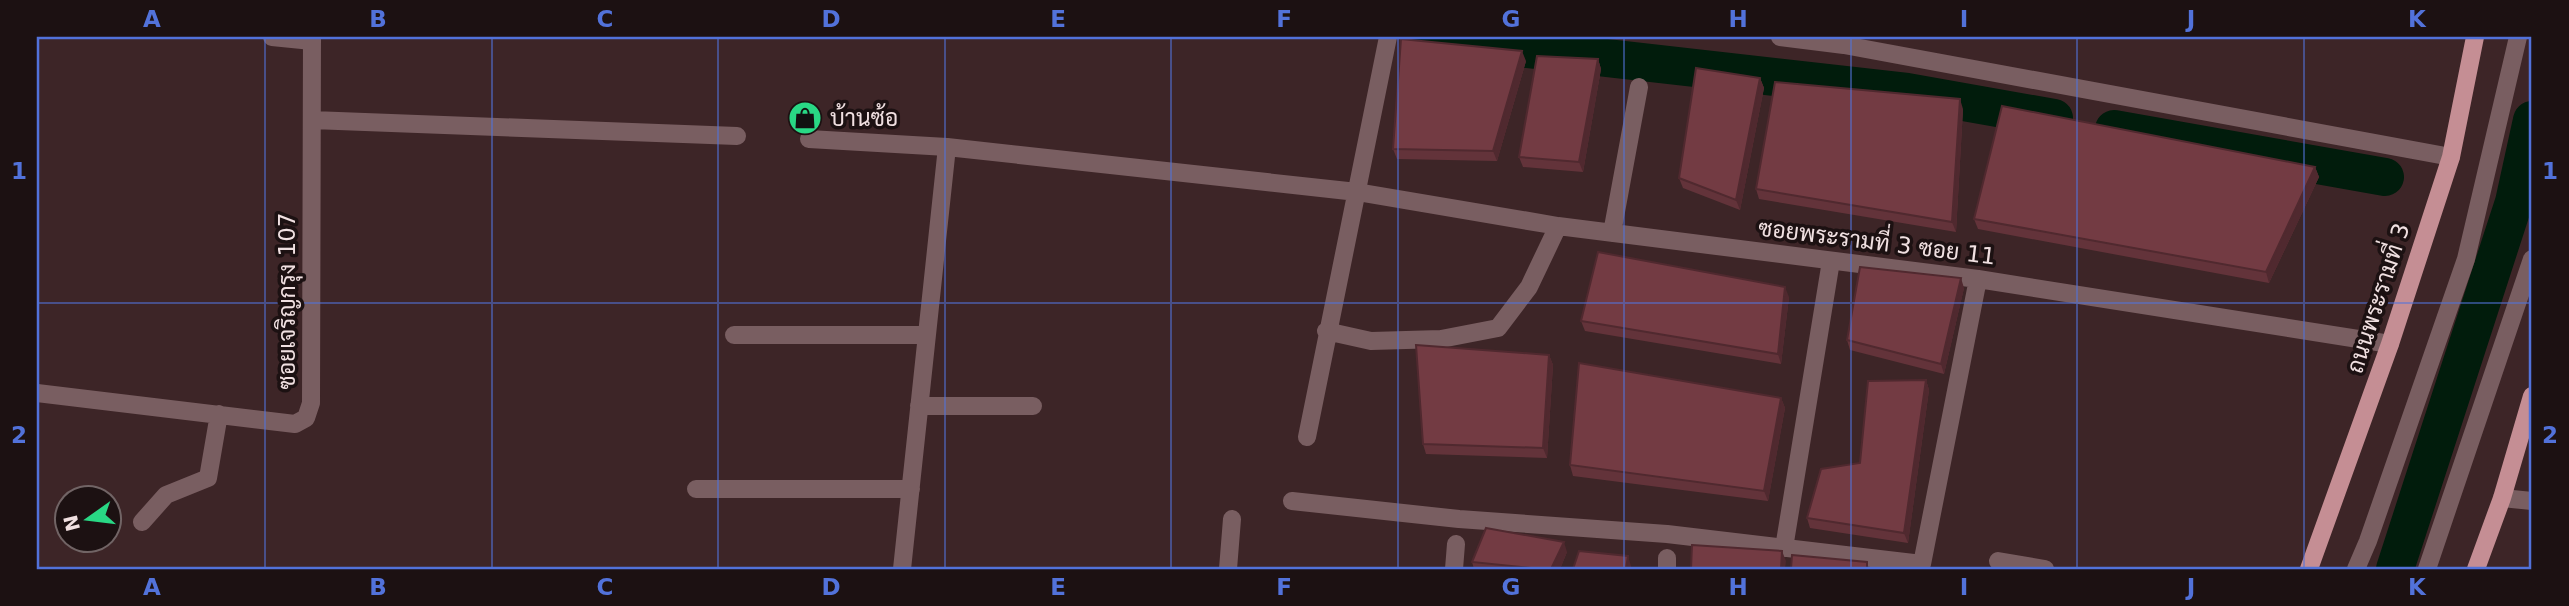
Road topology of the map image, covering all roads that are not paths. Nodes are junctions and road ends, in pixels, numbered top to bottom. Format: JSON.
{"nodes":[{"id":1,"x":272,"y":37,"type":"edge"},
{"id":2,"x":1388,"y":37,"type":"edge"},
{"id":3,"x":1780,"y":37,"type":"edge"},
{"id":4,"x":2474,"y":37,"type":"edge"},
{"id":5,"x":2518,"y":37,"type":"edge"},
{"id":6,"x":312,"y":39,"type":"edge"},
{"id":7,"x":1639,"y":88,"type":"dead end"},
{"id":8,"x":312,"y":120,"type":"junction"},
{"id":9,"x":737,"y":136,"type":"dead end"},
{"id":10,"x":809,"y":139,"type":"dead end"},
{"id":11,"x":947,"y":147,"type":"junction"},
{"id":12,"x":2451,"y":157,"type":"junction"},
{"id":13,"x":1357,"y":192,"type":"junction"},
{"id":14,"x":1558,"y":226,"type":"junction"},
{"id":15,"x":1612,"y":233,"type":"junction"},
{"id":16,"x":2532,"y":259,"type":"edge"},
{"id":17,"x":1831,"y":261,"type":"junction"},
{"id":18,"x":1978,"y":279,"type":"junction"},
{"id":19,"x":1326,"y":331,"type":"junction"},
{"id":20,"x":734,"y":335,"type":"dead end"},
{"id":21,"x":927,"y":335,"type":"junction"},
{"id":22,"x":2390,"y":344,"type":"junction"},
{"id":23,"x":37,"y":393,"type":"edge"},
{"id":24,"x":2532,"y":396,"type":"edge"},
{"id":25,"x":919,"y":405,"type":"junction"},
{"id":26,"x":1033,"y":406,"type":"dead end"},
{"id":27,"x":219,"y":414,"type":"junction"},
{"id":28,"x":1307,"y":437,"type":"dead end"},
{"id":29,"x":695,"y":489,"type":"dead end"},
{"id":30,"x":911,"y":489,"type":"junction"},
{"id":31,"x":2502,"y":498,"type":"junction"},
{"id":32,"x":1292,"y":501,"type":"dead end"},
{"id":33,"x":2532,"y":501,"type":"edge"},
{"id":34,"x":1233,"y":519,"type":"dead end"},
{"id":35,"x":142,"y":522,"type":"dead end"},
{"id":36,"x":1456,"y":544,"type":"dead end"},
{"id":37,"x":1784,"y":548,"type":"junction"},
{"id":38,"x":1998,"y":561,"type":"dead end"},
{"id":39,"x":902,"y":569,"type":"edge"},
{"id":40,"x":1228,"y":569,"type":"edge"},
{"id":41,"x":1454,"y":569,"type":"edge"},
{"id":42,"x":2045,"y":569,"type":"edge"},
{"id":43,"x":2309,"y":569,"type":"edge"},
{"id":44,"x":2356,"y":569,"type":"edge"},
{"id":45,"x":2427,"y":569,"type":"edge"},
{"id":46,"x":2476,"y":569,"type":"edge"}],
"edges":[{"from":1,"to":6,"type":"street"},
{"from":2,"to":13,"type":"street"},
{"from":3,"to":12,"type":"street"},
{"from":4,"to":12,"type":"main road","name":"ถนนพระรามที่ 3"},
{"from":5,"to":44,"type":"street"},
{"from":6,"to":8,"type":"street","name":"ซอยเจริญกรุง 107"},
{"from":7,"to":15,"type":"street"},
{"from":8,"to":9,"type":"street"},
{"from":8,"to":27,"type":"street","name":"ซอยเจริญกรุง 107"},
{"from":10,"to":11,"type":"street","name":"ซอยพระรามที่ 3 ซอย 11"},
{"from":11,"to":13,"type":"street","name":"ซอยพระรามที่ 3 ซอย 11"},
{"from":11,"to":21,"type":"street"},
{"from":12,"to":22,"type":"main road","name":"ถนนพระรามที่ 3"},
{"from":13,"to":14,"type":"street","name":"ซอยพระรามที่ 3 ซอย 11"},
{"from":13,"to":19,"type":"street"},
{"from":14,"to":15,"type":"street","name":"ซอยพระรามที่ 3 ซอย 11"},
{"from":14,"to":19,"type":"street"},
{"from":15,"to":17,"type":"street","name":"ซอยพระรามที่ 3 ซอย 11"},
{"from":16,"to":45,"type":"street"},
{"from":17,"to":18,"type":"street","name":"ซอยพระรามที่ 3 ซอย 11"},
{"from":17,"to":37,"type":"street"},
{"from":18,"to":22,"type":"street","name":"ซอยพระรามที่ 3 ซอย 11"},
{"from":18,"to":37,"type":"street"},
{"from":19,"to":28,"type":"street"},
{"from":20,"to":21,"type":"street"},
{"from":21,"to":25,"type":"street"},
{"from":22,"to":43,"type":"main road","name":"ถนนพระรามที่ 3"},
{"from":23,"to":27,"type":"street","name":"ซอยเจริญกรุง 107"},
{"from":24,"to":31,"type":"main road"},
{"from":25,"to":26,"type":"street"},
{"from":25,"to":30,"type":"street"},
{"from":27,"to":35,"type":"street"},
{"from":29,"to":30,"type":"street"},
{"from":30,"to":39,"type":"street"},
{"from":31,"to":33,"type":"street"},
{"from":31,"to":46,"type":"main road"},
{"from":32,"to":37,"type":"street"},
{"from":34,"to":40,"type":"street"},
{"from":36,"to":41,"type":"street"},
{"from":38,"to":42,"type":"street"}]}
